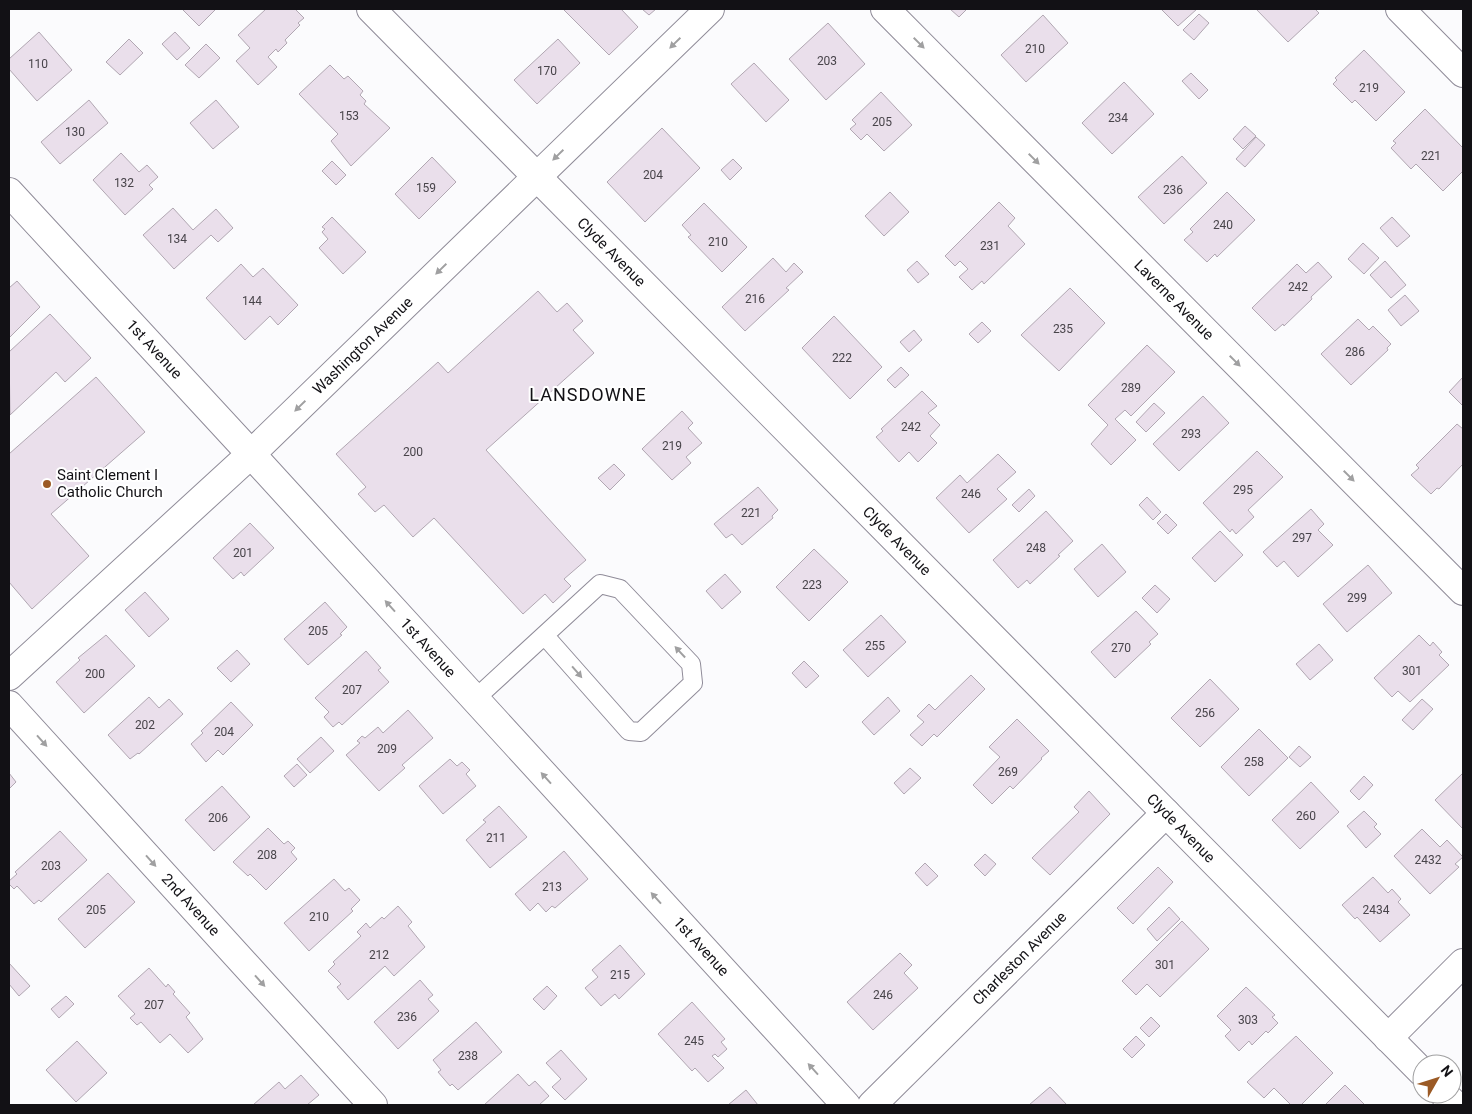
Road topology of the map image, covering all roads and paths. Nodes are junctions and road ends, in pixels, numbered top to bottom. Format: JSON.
{"nodes":[{"id":1,"x":371,"y":9,"type":"edge"},
{"id":2,"x":710,"y":9,"type":"edge"},
{"id":3,"x":885,"y":9,"type":"edge"},
{"id":4,"x":1400,"y":9,"type":"edge"},
{"id":5,"x":1463,"y":73,"type":"edge"},
{"id":6,"x":536,"y":176,"type":"junction"},
{"id":7,"x":9,"y":192,"type":"edge"},
{"id":8,"x":251,"y":454,"type":"junction"},
{"id":9,"x":1463,"y":591,"type":"edge"},
{"id":10,"x":544,"y":636,"type":"junction"},
{"id":11,"x":9,"y":676,"type":"edge"},
{"id":12,"x":475,"y":699,"type":"junction"},
{"id":13,"x":9,"y":705,"type":"edge"},
{"id":14,"x":1166,"y":813,"type":"junction"},
{"id":15,"x":1463,"y":964,"type":"edge"},
{"id":16,"x":1388,"y":1038,"type":"junction"},
{"id":17,"x":1412,"y":1062,"type":"edge"},
{"id":18,"x":373,"y":1105,"type":"edge"},
{"id":19,"x":846,"y":1105,"type":"edge"},
{"id":20,"x":872,"y":1105,"type":"edge"}],
"edges":[{"from":1,"to":6,"type":"street","name":"Clyde Avenue"},
{"from":2,"to":6,"type":"street","name":"Washington Avenue","one_way":true},
{"from":3,"to":9,"type":"street","name":"Laverne Avenue","one_way":true},
{"from":4,"to":5,"type":"street"},
{"from":6,"to":8,"type":"street","name":"Washington Avenue","one_way":true},
{"from":6,"to":14,"type":"street","name":"Clyde Avenue"},
{"from":7,"to":8,"type":"street","name":"1st Avenue"},
{"from":8,"to":11,"type":"street","name":"Washington Avenue"},
{"from":12,"to":8,"type":"street","name":"1st Avenue","one_way":true},
{"from":10,"to":10,"type":"lane","one_way":true},
{"from":10,"to":12,"type":"lane"},
{"from":19,"to":12,"type":"street","name":"1st Avenue","one_way":true},
{"from":13,"to":18,"type":"street","name":"2nd Avenue","one_way":true},
{"from":14,"to":16,"type":"street","name":"Clyde Avenue"},
{"from":14,"to":20,"type":"street","name":"Charleston Avenue"},
{"from":15,"to":16,"type":"street"},
{"from":16,"to":17,"type":"street","name":"Clyde Avenue"}]}
